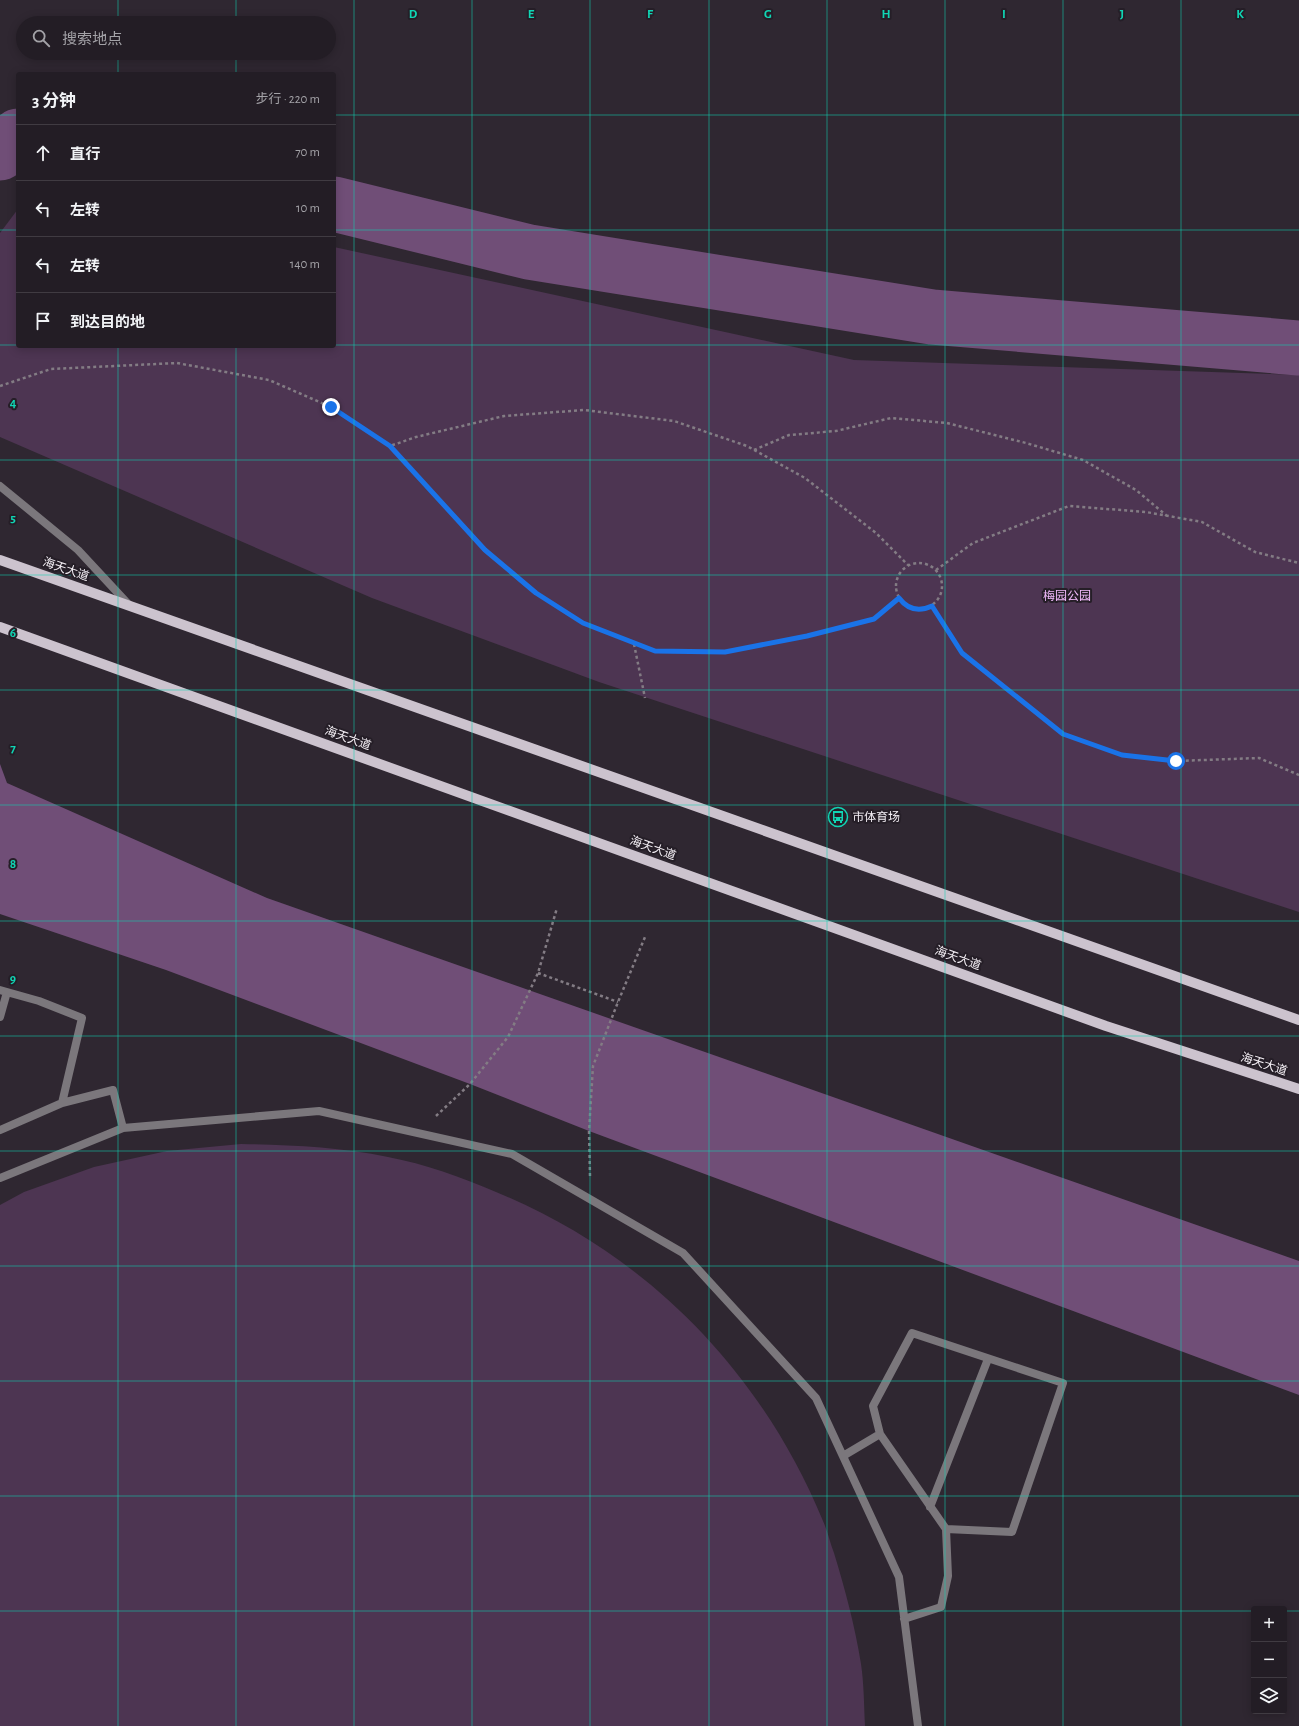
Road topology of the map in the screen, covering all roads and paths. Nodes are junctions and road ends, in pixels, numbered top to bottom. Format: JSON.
{"nodes":[{"id":1,"x":0,"y":386,"type":"edge"},
{"id":2,"x":390,"y":446,"type":"junction"},
{"id":3,"x":754,"y":450,"type":"junction"},
{"id":4,"x":0,"y":486,"type":"edge"},
{"id":5,"x":1167,"y":516,"type":"junction"},
{"id":6,"x":0,"y":560,"type":"edge"},
{"id":7,"x":1299,"y":563,"type":"edge"},
{"id":8,"x":908,"y":565,"type":"junction"},
{"id":9,"x":936,"y":570,"type":"junction"},
{"id":10,"x":899,"y":598,"type":"junction"},
{"id":11,"x":130,"y":606,"type":"junction"},
{"id":12,"x":932,"y":606,"type":"junction"},
{"id":13,"x":0,"y":627,"type":"edge"},
{"id":14,"x":634,"y":643,"type":"junction"},
{"id":15,"x":645,"y":698,"type":"dead end"},
{"id":16,"x":1299,"y":775,"type":"edge"},
{"id":17,"x":557,"y":908,"type":"dead end"},
{"id":18,"x":645,"y":937,"type":"dead end"},
{"id":19,"x":538,"y":973,"type":"junction"},
{"id":20,"x":4,"y":991,"type":"edge"},
{"id":21,"x":618,"y":1002,"type":"junction"},
{"id":22,"x":0,"y":1017,"type":"edge"},
{"id":23,"x":1299,"y":1020,"type":"edge"},
{"id":24,"x":1299,"y":1089,"type":"edge"},
{"id":25,"x":62,"y":1103,"type":"junction"},
{"id":26,"x":123,"y":1128,"type":"junction"},
{"id":27,"x":0,"y":1130,"type":"edge"},
{"id":28,"x":418,"y":1133,"type":"junction"},
{"id":29,"x":0,"y":1178,"type":"edge"},
{"id":30,"x":590,"y":1199,"type":"junction"},
{"id":31,"x":988,"y":1359,"type":"junction"},
{"id":32,"x":880,"y":1434,"type":"junction"},
{"id":33,"x":842,"y":1456,"type":"junction"},
{"id":34,"x":930,"y":1507,"type":"junction"},
{"id":35,"x":946,"y":1529,"type":"junction"},
{"id":36,"x":904,"y":1619,"type":"junction"},
{"id":37,"x":918,"y":1726,"type":"edge"}],
"edges":[{"from":1,"to":2,"type":"path"},
{"from":2,"to":3,"type":"path"},
{"from":2,"to":14,"type":"path"},
{"from":3,"to":5,"type":"path"},
{"from":3,"to":8,"type":"path"},
{"from":4,"to":11,"type":"street"},
{"from":5,"to":7,"type":"path"},
{"from":5,"to":9,"type":"path"},
{"from":6,"to":11,"type":"main road","name":"海天大道"},
{"from":8,"to":9,"type":"path"},
{"from":8,"to":10,"type":"path"},
{"from":9,"to":12,"type":"path"},
{"from":10,"to":12,"type":"path"},
{"from":10,"to":14,"type":"path"},
{"from":11,"to":23,"type":"main road","name":"海天大道"},
{"from":12,"to":16,"type":"path"},
{"from":13,"to":24,"type":"main road","name":"海天大道"},
{"from":14,"to":15,"type":"path"},
{"from":17,"to":19,"type":"path"},
{"from":18,"to":21,"type":"path"},
{"from":19,"to":21,"type":"path"},
{"from":19,"to":28,"type":"path"},
{"from":20,"to":22,"type":"street"},
{"from":20,"to":25,"type":"street"},
{"from":21,"to":30,"type":"path"},
{"from":25,"to":26,"type":"street"},
{"from":25,"to":27,"type":"street"},
{"from":26,"to":28,"type":"street"},
{"from":26,"to":29,"type":"street"},
{"from":28,"to":30,"type":"street"},
{"from":30,"to":33,"type":"street"},
{"from":31,"to":32,"type":"street"},
{"from":31,"to":34,"type":"street"},
{"from":31,"to":35,"type":"street"},
{"from":32,"to":33,"type":"street"},
{"from":32,"to":34,"type":"street"},
{"from":33,"to":36,"type":"street"},
{"from":34,"to":35,"type":"street"},
{"from":35,"to":36,"type":"street"},
{"from":36,"to":37,"type":"street"}]}
